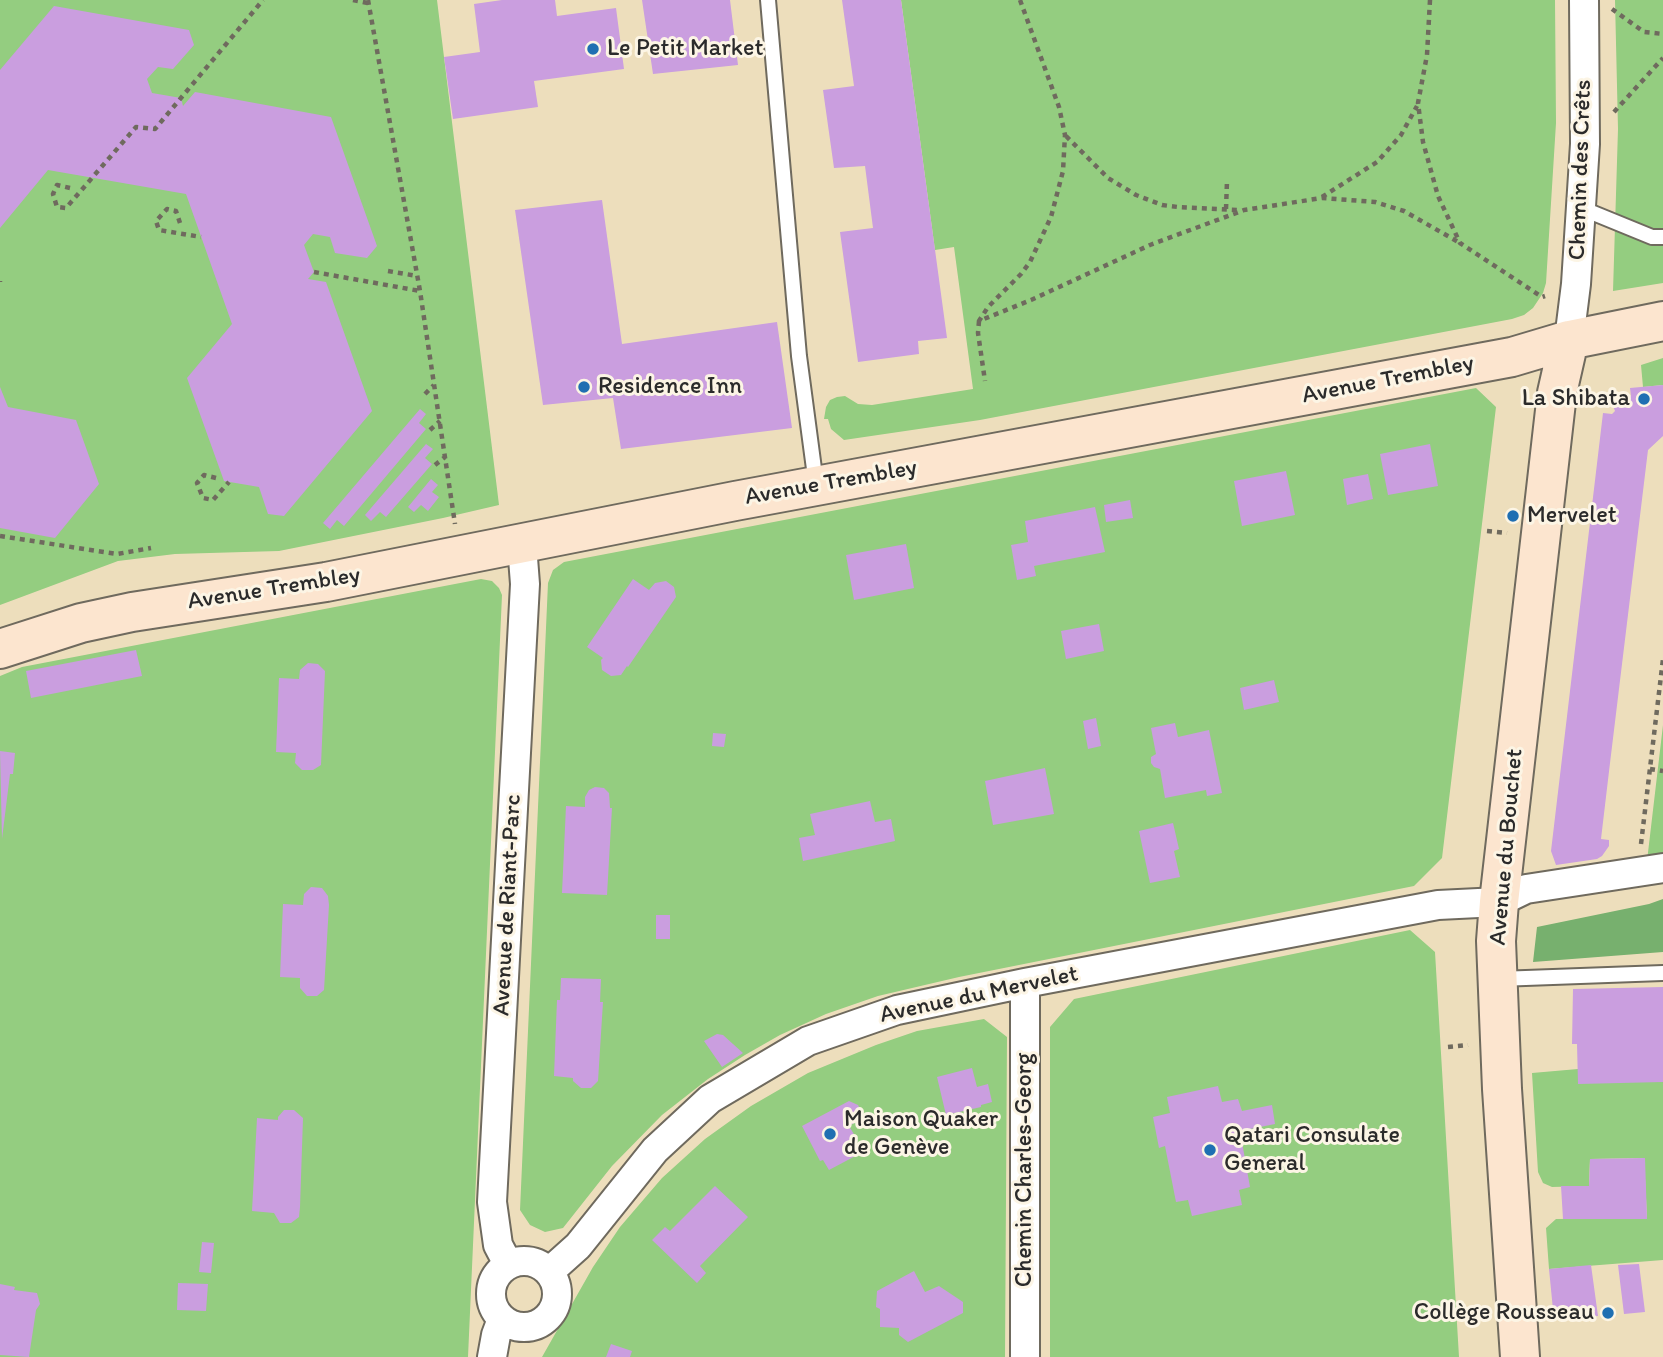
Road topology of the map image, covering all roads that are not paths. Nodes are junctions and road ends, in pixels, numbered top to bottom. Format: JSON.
{"nodes":[{"id":1,"x":768,"y":0,"type":"edge"},
{"id":2,"x":1595,"y":2,"type":"edge"},
{"id":3,"x":1581,"y":208,"type":"junction"},
{"id":4,"x":1663,"y":237,"type":"edge"},
{"id":5,"x":1663,"y":321,"type":"edge"},
{"id":6,"x":1569,"y":340,"type":"junction"},
{"id":7,"x":816,"y":486,"type":"junction"},
{"id":8,"x":522,"y":545,"type":"junction"},
{"id":9,"x":0,"y":649,"type":"edge"},
{"id":10,"x":1650,"y":870,"type":"edge"},
{"id":11,"x":1499,"y":902,"type":"junction"},
{"id":12,"x":1663,"y":973,"type":"edge"},
{"id":13,"x":1497,"y":979,"type":"junction"},
{"id":14,"x":1025,"y":983,"type":"junction"},
{"id":15,"x":508,"y":1264,"type":"junction"},
{"id":16,"x":549,"y":1272,"type":"junction"},
{"id":17,"x":502,"y":1319,"type":"junction"},
{"id":18,"x":492,"y":1357,"type":"edge"},
{"id":19,"x":1025,"y":1357,"type":"edge"},
{"id":20,"x":1520,"y":1357,"type":"edge"}],
"edges":[{"from":1,"to":7,"type":"lane"},
{"from":2,"to":3,"type":"street","name":"Chemin des Crêts"},
{"from":3,"to":4,"type":"lane"},
{"from":3,"to":6,"type":"street","name":"Chemin des Crêts"},
{"from":5,"to":6,"type":"street","name":"Avenue Trembley"},
{"from":6,"to":7,"type":"street","name":"Avenue Trembley"},
{"from":6,"to":11,"type":"street","name":"Avenue du Bouchet"},
{"from":7,"to":8,"type":"street","name":"Avenue Trembley"},
{"from":8,"to":9,"type":"street","name":"Avenue Trembley"},
{"from":8,"to":15,"type":"street","name":"Avenue de Riant-Parc"},
{"from":10,"to":11,"type":"street"},
{"from":11,"to":13,"type":"street","name":"Avenue du Bouchet"},
{"from":11,"to":14,"type":"street","name":"Avenue du Mervelet"},
{"from":12,"to":13,"type":"lane"},
{"from":13,"to":20,"type":"street","name":"Avenue du Bouchet"},
{"from":14,"to":16,"type":"street","name":"Avenue du Mervelet"},
{"from":14,"to":19,"type":"street","name":"Chemin Charles-Georg"},
{"from":15,"to":16,"type":"street"},
{"from":15,"to":17,"type":"street"},
{"from":16,"to":17,"type":"street"},
{"from":17,"to":18,"type":"street"}]}
